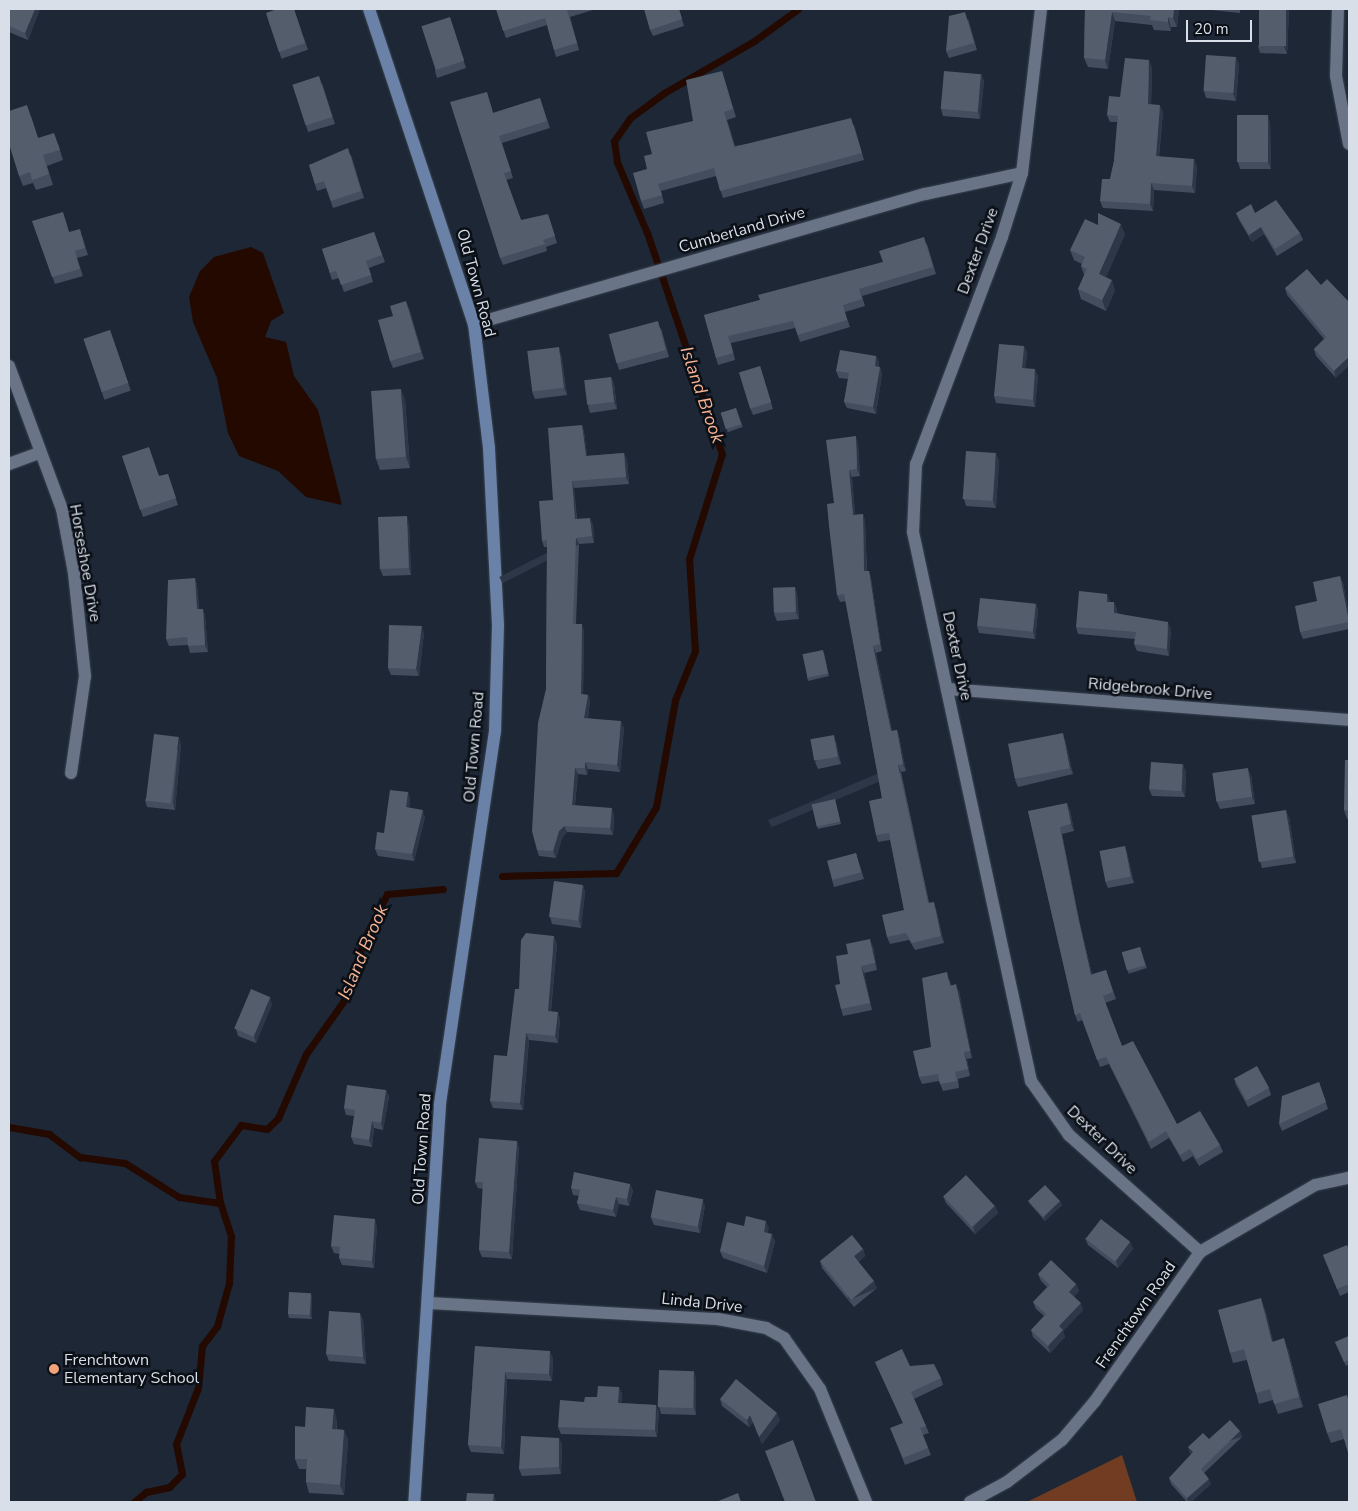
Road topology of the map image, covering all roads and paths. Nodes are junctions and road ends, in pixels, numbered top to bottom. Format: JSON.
{"nodes":[{"id":1,"x":369,"y":9,"type":"edge"},
{"id":2,"x":1041,"y":9,"type":"edge"},
{"id":3,"x":1338,"y":9,"type":"edge"},
{"id":4,"x":1349,"y":144,"type":"edge"},
{"id":5,"x":1022,"y":173,"type":"junction"},
{"id":6,"x":474,"y":324,"type":"junction"},
{"id":7,"x":9,"y":366,"type":"edge"},
{"id":8,"x":40,"y":454,"type":"junction"},
{"id":9,"x":9,"y":464,"type":"edge"},
{"id":10,"x":947,"y":689,"type":"junction"},
{"id":11,"x":1349,"y":720,"type":"edge"},
{"id":12,"x":70,"y":773,"type":"dead end"},
{"id":13,"x":1349,"y":1178,"type":"edge"},
{"id":14,"x":1200,"y":1252,"type":"junction"},
{"id":15,"x":429,"y":1303,"type":"junction"},
{"id":16,"x":414,"y":1502,"type":"edge"},
{"id":17,"x":866,"y":1502,"type":"edge"},
{"id":18,"x":970,"y":1502,"type":"edge"}],
"edges":[{"from":1,"to":6,"type":"main road","name":"Old Town Road"},
{"from":2,"to":5,"type":"street","name":"Dexter Drive"},
{"from":3,"to":4,"type":"street"},
{"from":5,"to":6,"type":"street","name":"Cumberland Drive"},
{"from":5,"to":10,"type":"street","name":"Dexter Drive"},
{"from":6,"to":15,"type":"main road","name":"Old Town Road"},
{"from":7,"to":8,"type":"street","name":"Horseshoe Drive"},
{"from":8,"to":9,"type":"street"},
{"from":8,"to":12,"type":"street","name":"Horseshoe Drive"},
{"from":10,"to":11,"type":"street","name":"Ridgebrook Drive"},
{"from":10,"to":14,"type":"street","name":"Dexter Drive"},
{"from":13,"to":14,"type":"street","name":"Frenchtown Road"},
{"from":14,"to":18,"type":"street","name":"Frenchtown Road"},
{"from":15,"to":16,"type":"main road","name":"Old Town Road"},
{"from":15,"to":17,"type":"street","name":"Linda Drive"}]}
